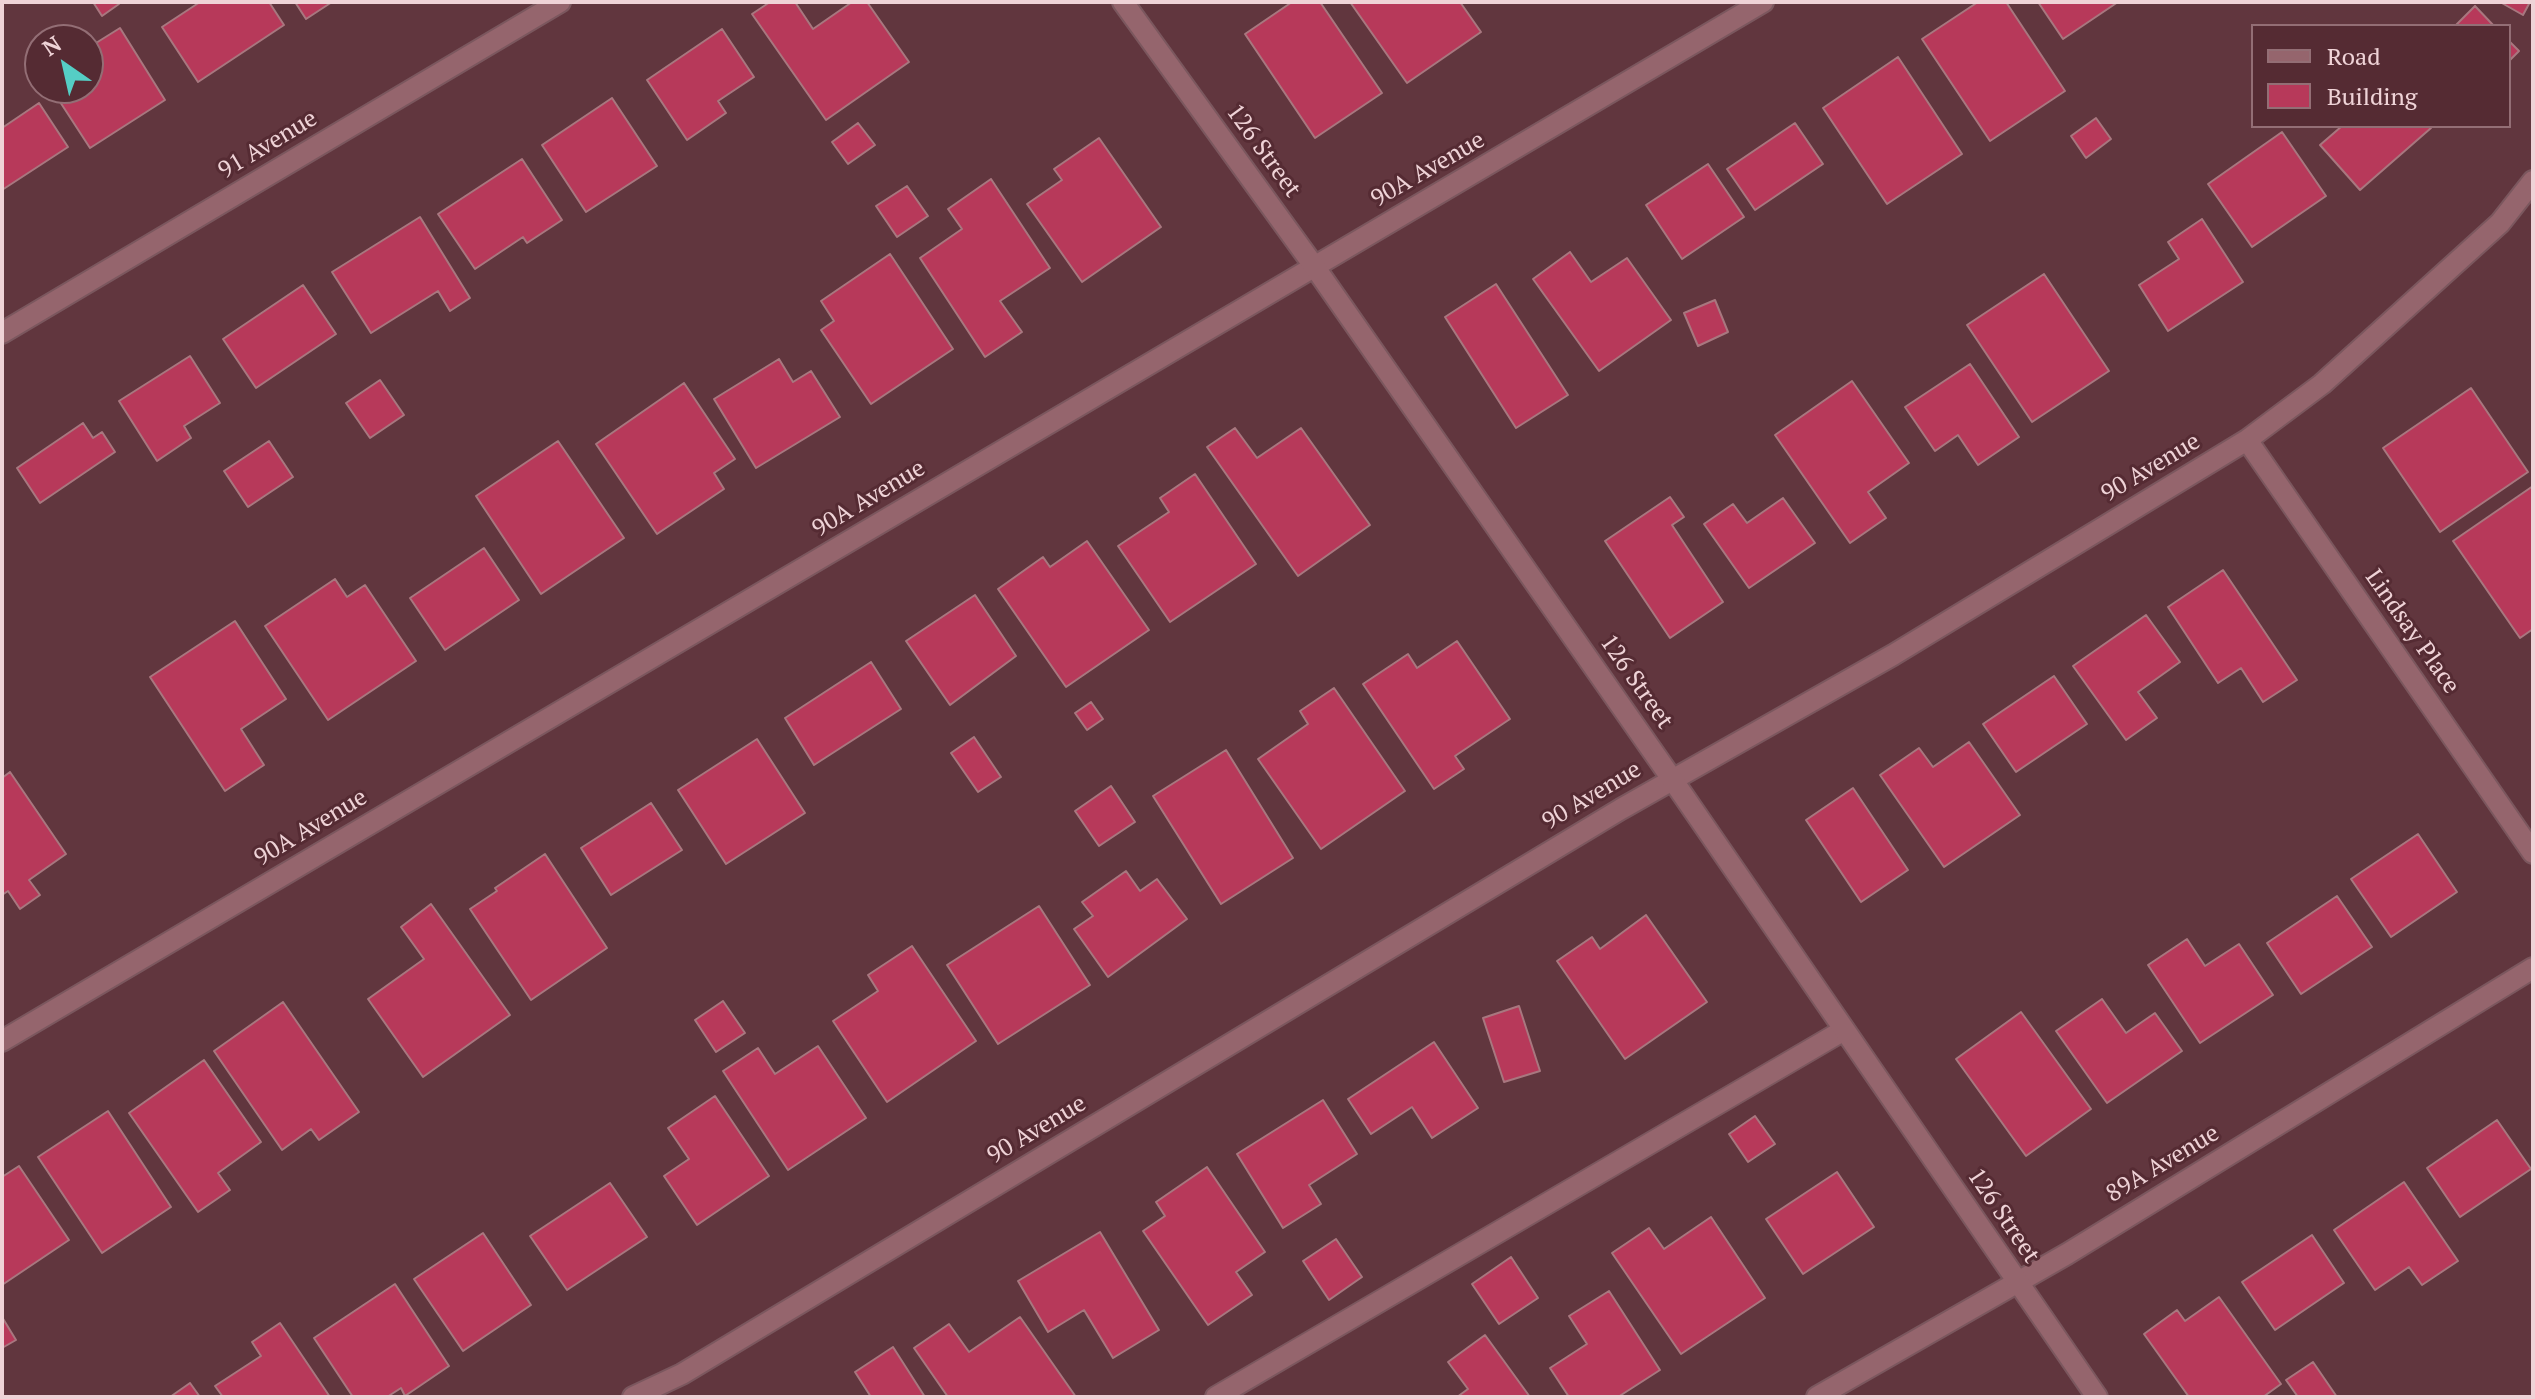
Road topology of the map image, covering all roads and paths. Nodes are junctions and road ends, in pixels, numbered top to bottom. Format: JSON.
{"nodes":[{"id":1,"x":560,"y":2,"type":"edge"},
{"id":2,"x":1123,"y":2,"type":"edge"},
{"id":3,"x":1763,"y":2,"type":"edge"},
{"id":4,"x":2533,"y":181,"type":"edge"},
{"id":5,"x":1314,"y":266,"type":"junction"},
{"id":6,"x":2,"y":333,"type":"edge"},
{"id":7,"x":2247,"y":440,"type":"junction"},
{"id":8,"x":1672,"y":779,"type":"junction"},
{"id":9,"x":2533,"y":853,"type":"edge"},
{"id":10,"x":2533,"y":968,"type":"edge"},
{"id":11,"x":1844,"y":1030,"type":"junction"},
{"id":12,"x":2,"y":1041,"type":"edge"},
{"id":13,"x":2017,"y":1282,"type":"junction"},
{"id":14,"x":633,"y":1397,"type":"edge"},
{"id":15,"x":1216,"y":1397,"type":"edge"},
{"id":16,"x":1817,"y":1397,"type":"edge"},
{"id":17,"x":2097,"y":1397,"type":"edge"}],
"edges":[{"from":1,"to":6,"type":"street","name":"91 Avenue"},
{"from":2,"to":5,"type":"street","name":"126 Street"},
{"from":3,"to":5,"type":"street","name":"90A Avenue"},
{"from":4,"to":7,"type":"street","name":"90 Avenue"},
{"from":5,"to":8,"type":"street","name":"126 Street"},
{"from":5,"to":12,"type":"street","name":"90A Avenue"},
{"from":7,"to":8,"type":"street","name":"90 Avenue"},
{"from":7,"to":9,"type":"street","name":"Lindsay Place"},
{"from":8,"to":11,"type":"street","name":"126 Street"},
{"from":8,"to":14,"type":"street","name":"90 Avenue"},
{"from":10,"to":13,"type":"street","name":"89A Avenue"},
{"from":11,"to":13,"type":"street","name":"126 Street"},
{"from":11,"to":15,"type":"street"},
{"from":13,"to":16,"type":"street","name":"89A Avenue"},
{"from":13,"to":17,"type":"street","name":"126 Street"}]}
